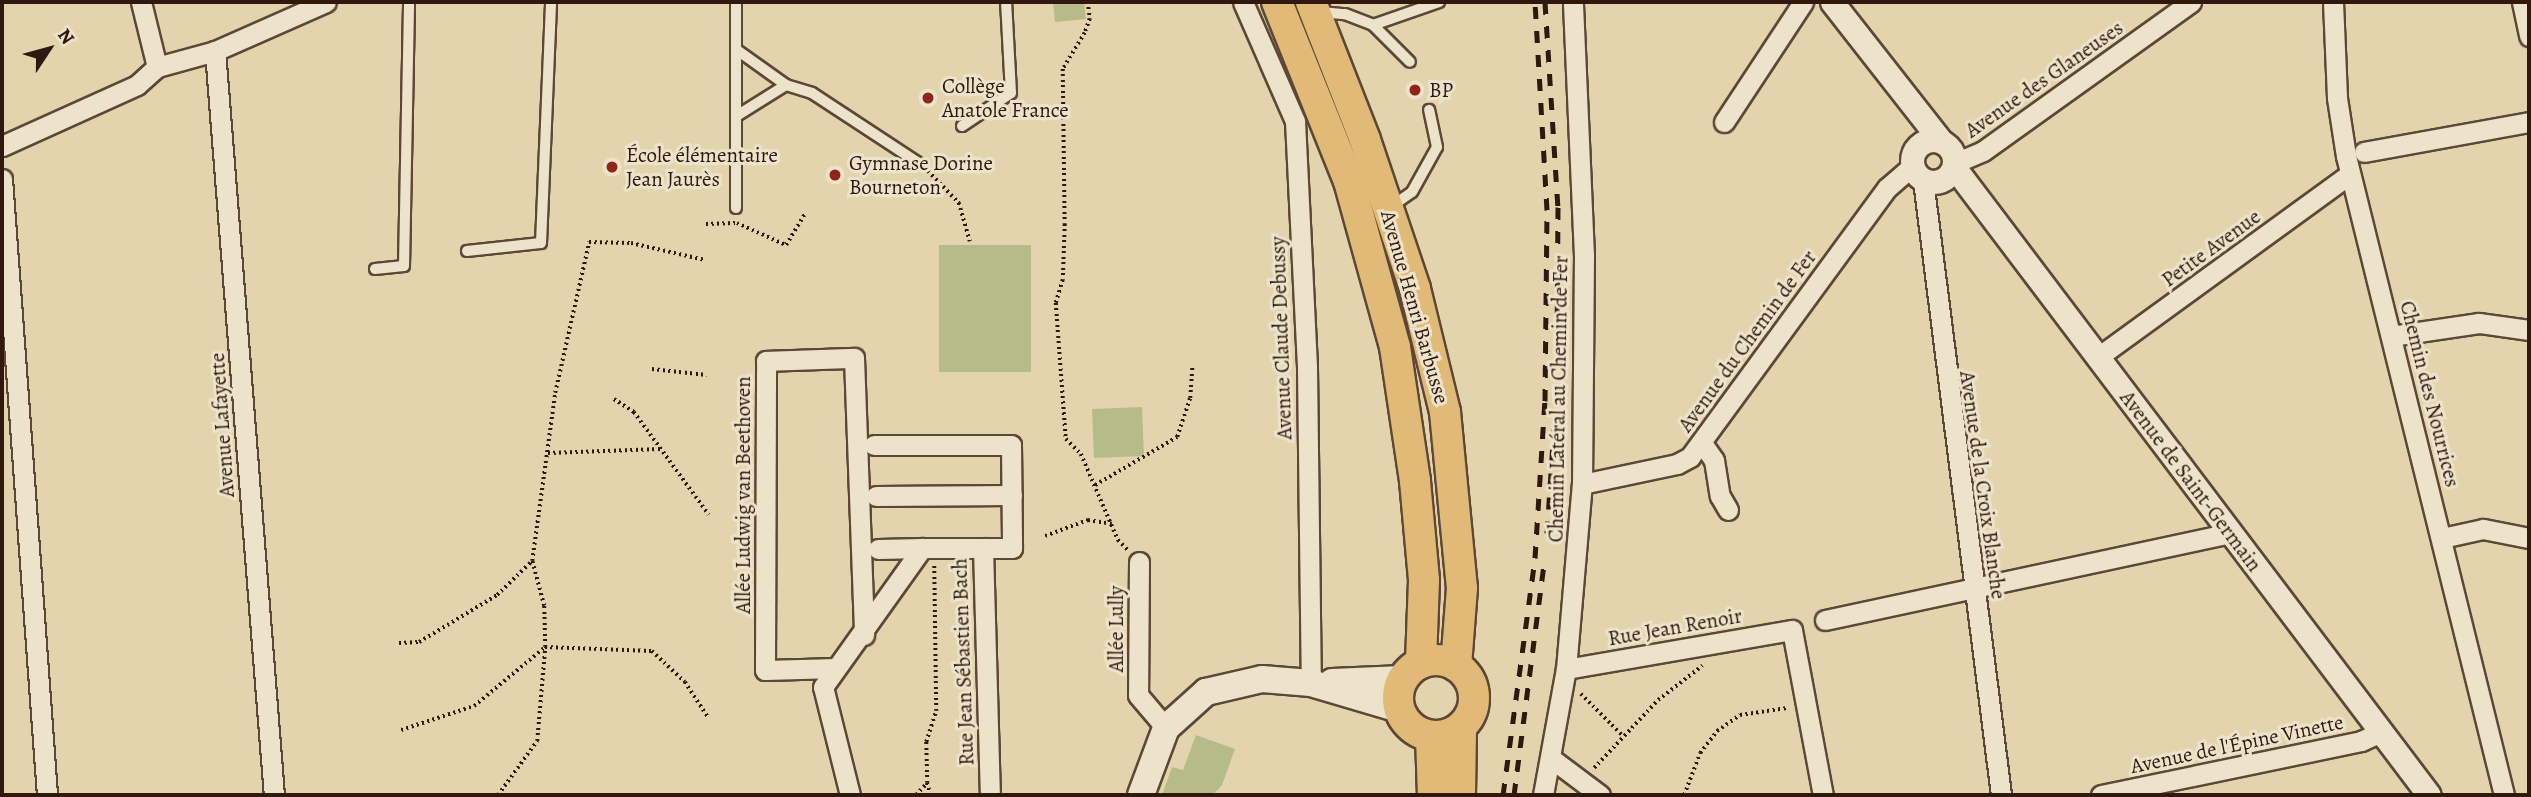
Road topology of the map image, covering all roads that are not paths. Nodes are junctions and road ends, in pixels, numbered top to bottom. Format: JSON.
{"nodes":[{"id":1,"x":141,"y":2,"type":"edge"},
{"id":2,"x":326,"y":2,"type":"edge"},
{"id":3,"x":409,"y":2,"type":"edge"},
{"id":4,"x":551,"y":2,"type":"edge"},
{"id":5,"x":736,"y":2,"type":"edge"},
{"id":6,"x":1006,"y":2,"type":"edge"},
{"id":7,"x":1243,"y":2,"type":"edge"},
{"id":8,"x":1277,"y":2,"type":"edge"},
{"id":9,"x":1440,"y":2,"type":"edge"},
{"id":10,"x":1573,"y":2,"type":"edge"},
{"id":11,"x":1802,"y":2,"type":"edge"},
{"id":12,"x":1832,"y":2,"type":"edge"},
{"id":13,"x":2191,"y":2,"type":"edge"},
{"id":14,"x":2333,"y":2,"type":"edge"},
{"id":15,"x":2522,"y":2,"type":"edge"},
{"id":16,"x":1314,"y":7,"type":"edge"},
{"id":17,"x":1373,"y":25,"type":"junction"},
{"id":18,"x":2529,"y":36,"type":"edge"},
{"id":19,"x":737,"y":50,"type":"junction"},
{"id":20,"x":215,"y":51,"type":"junction"},
{"id":21,"x":1410,"y":62,"type":"dead end"},
{"id":22,"x":157,"y":67,"type":"junction"},
{"id":23,"x":786,"y":85,"type":"junction"},
{"id":24,"x":1914,"y":108,"type":"junction"},
{"id":25,"x":1429,"y":110,"type":"dead end"},
{"id":26,"x":738,"y":115,"type":"junction"},
{"id":27,"x":1724,"y":122,"type":"dead end"},
{"id":28,"x":2529,"y":122,"type":"edge"},
{"id":29,"x":962,"y":126,"type":"dead end"},
{"id":30,"x":1941,"y":141,"type":"junction"},
{"id":31,"x":2,"y":146,"type":"edge"},
{"id":32,"x":2364,"y":152,"type":"dead end"},
{"id":33,"x":917,"y":162,"type":"road end"},
{"id":34,"x":1917,"y":164,"type":"junction"},
{"id":35,"x":1955,"y":165,"type":"junction"},
{"id":36,"x":2350,"y":174,"type":"junction"},
{"id":37,"x":2,"y":179,"type":"edge"},
{"id":38,"x":736,"y":208,"type":"dead end"},
{"id":39,"x":1388,"y":209,"type":"junction"},
{"id":40,"x":467,"y":251,"type":"dead end"},
{"id":41,"x":375,"y":270,"type":"dead end"},
{"id":42,"x":2529,"y":330,"type":"edge"},
{"id":43,"x":2392,"y":336,"type":"junction"},
{"id":44,"x":2098,"y":358,"type":"junction"},
{"id":45,"x":1702,"y":443,"type":"junction"},
{"id":46,"x":874,"y":445,"type":"dead end"},
{"id":47,"x":1582,"y":484,"type":"junction"},
{"id":48,"x":1012,"y":495,"type":"junction"},
{"id":49,"x":876,"y":496,"type":"dead end"},
{"id":50,"x":1728,"y":510,"type":"dead end"},
{"id":51,"x":2231,"y":533,"type":"junction"},
{"id":52,"x":2442,"y":538,"type":"junction"},
{"id":53,"x":2529,"y":538,"type":"edge"},
{"id":54,"x":928,"y":548,"type":"junction"},
{"id":55,"x":983,"y":548,"type":"junction"},
{"id":56,"x":877,"y":549,"type":"dead end"},
{"id":57,"x":1139,"y":562,"type":"road end"},
{"id":58,"x":1974,"y":586,"type":"junction"},
{"id":59,"x":1825,"y":620,"type":"dead end"},
{"id":60,"x":864,"y":635,"type":"junction"},
{"id":61,"x":1456,"y":666,"type":"junction"},
{"id":62,"x":836,"y":668,"type":"junction"},
{"id":63,"x":1574,"y":668,"type":"junction"},
{"id":64,"x":1412,"y":671,"type":"junction"},
{"id":65,"x":1315,"y":684,"type":"junction"},
{"id":66,"x":1399,"y":709,"type":"junction"},
{"id":67,"x":1166,"y":728,"type":"junction"},
{"id":68,"x":1461,"y":728,"type":"junction"},
{"id":69,"x":2381,"y":732,"type":"junction"},
{"id":70,"x":1431,"y":736,"type":"junction"},
{"id":71,"x":1552,"y":759,"type":"junction"},
{"id":72,"x":47,"y":795,"type":"edge"},
{"id":73,"x":274,"y":795,"type":"edge"},
{"id":74,"x":850,"y":795,"type":"edge"},
{"id":75,"x":990,"y":795,"type":"edge"},
{"id":76,"x":1141,"y":795,"type":"edge"},
{"id":77,"x":1433,"y":795,"type":"edge"},
{"id":78,"x":1460,"y":795,"type":"edge"},
{"id":79,"x":1544,"y":795,"type":"edge"},
{"id":80,"x":1600,"y":795,"type":"edge"},
{"id":81,"x":1823,"y":795,"type":"edge"},
{"id":82,"x":2001,"y":795,"type":"edge"},
{"id":83,"x":2101,"y":795,"type":"edge"},
{"id":84,"x":2428,"y":795,"type":"edge"},
{"id":85,"x":2504,"y":795,"type":"edge"}],
"edges":[{"from":1,"to":22,"type":"street"},
{"from":2,"to":20,"type":"street"},
{"from":3,"to":41,"type":"lane"},
{"from":4,"to":40,"type":"lane"},
{"from":5,"to":19,"type":"lane"},
{"from":6,"to":29,"type":"lane"},
{"from":7,"to":65,"type":"street","name":"Avenue Claude Debussy"},
{"from":8,"to":64,"type":"main road","name":"Avenue Henri Barbusse"},
{"from":9,"to":17,"type":"lane"},
{"from":10,"to":47,"type":"street","name":"Chemin Latéral au Chemin de Fer"},
{"from":11,"to":27,"type":"street"},
{"from":12,"to":24,"type":"street"},
{"from":13,"to":35,"type":"street","name":"Avenue des Glaneuses"},
{"from":14,"to":36,"type":"street","name":"Chemin des Nourrices"},
{"from":15,"to":18,"type":"street"},
{"from":16,"to":17,"type":"lane"},
{"from":16,"to":39,"type":"main road","name":"Avenue Henri Barbusse"},
{"from":17,"to":21,"type":"lane"},
{"from":19,"to":23,"type":"lane"},
{"from":19,"to":26,"type":"lane"},
{"from":20,"to":22,"type":"street"},
{"from":20,"to":73,"type":"street","name":"Avenue Lafayette"},
{"from":22,"to":31,"type":"street"},
{"from":23,"to":26,"type":"lane"},
{"from":23,"to":33,"type":"lane"},
{"from":24,"to":30,"type":"street"},
{"from":24,"to":34,"type":"street"},
{"from":25,"to":39,"type":"lane"},
{"from":26,"to":38,"type":"lane"},
{"from":28,"to":32,"type":"street"},
{"from":30,"to":34,"type":"street"},
{"from":30,"to":35,"type":"street"},
{"from":34,"to":35,"type":"street"},
{"from":34,"to":45,"type":"street","name":"Avenue du Chemin de Fer"},
{"from":34,"to":58,"type":"street","name":"Avenue de la Croix Blanche"},
{"from":35,"to":44,"type":"street","name":"Avenue de Saint-Germain"},
{"from":36,"to":43,"type":"street","name":"Chemin des Nourrices"},
{"from":36,"to":44,"type":"street","name":"Petite Avenue"},
{"from":37,"to":72,"type":"street"},
{"from":39,"to":61,"type":"main road","name":"Avenue Henri Barbusse"},
{"from":42,"to":43,"type":"street"},
{"from":43,"to":52,"type":"street","name":"Chemin des Nourrices"},
{"from":44,"to":51,"type":"street","name":"Avenue de Saint-Germain"},
{"from":45,"to":47,"type":"street","name":"Avenue du Chemin de Fer"},
{"from":45,"to":50,"type":"street"},
{"from":46,"to":48,"type":"street"},
{"from":47,"to":63,"type":"street","name":"Chemin Latéral au Chemin de Fer"},
{"from":48,"to":49,"type":"street"},
{"from":48,"to":55,"type":"street"},
{"from":51,"to":58,"type":"street"},
{"from":51,"to":69,"type":"street","name":"Avenue de Saint-Germain"},
{"from":52,"to":53,"type":"street"},
{"from":52,"to":85,"type":"street","name":"Chemin des Nourrices"},
{"from":54,"to":55,"type":"street","name":"Rue Jean Sébastien Bach"},
{"from":54,"to":56,"type":"street"},
{"from":54,"to":60,"type":"street","name":"Rue Jean Sébastien Bach"},
{"from":55,"to":75,"type":"street","name":"Rue Jean Sébastien Bach"},
{"from":57,"to":67,"type":"street","name":"Allée Lully"},
{"from":58,"to":59,"type":"street"},
{"from":58,"to":82,"type":"street","name":"Avenue de la Croix Blanche"},
{"from":60,"to":62,"type":"street","name":"Rue Jean Sébastien Bach"},
{"from":60,"to":62,"type":"street","name":"Allée Ludwig van Beethoven"},
{"from":61,"to":64,"type":"main road"},
{"from":61,"to":68,"type":"main road"},
{"from":62,"to":74,"type":"street","name":"Rue Jean Sébastien Bach"},
{"from":63,"to":71,"type":"street","name":"Chemin Latéral au Chemin de Fer"},
{"from":63,"to":81,"type":"street","name":"Rue Jean Renoir"},
{"from":64,"to":65,"type":"main road"},
{"from":64,"to":66,"type":"main road"},
{"from":65,"to":66,"type":"main road"},
{"from":65,"to":67,"type":"main road"},
{"from":66,"to":70,"type":"main road"},
{"from":67,"to":76,"type":"main road"},
{"from":68,"to":70,"type":"main road"},
{"from":68,"to":78,"type":"main road"},
{"from":69,"to":83,"type":"street","name":"Avenue de l'Épine Vinette"},
{"from":69,"to":84,"type":"street","name":"Avenue de Saint-Germain"},
{"from":70,"to":77,"type":"main road"},
{"from":71,"to":79,"type":"street","name":"Chemin Latéral au Chemin de Fer"},
{"from":71,"to":80,"type":"street"}]}
